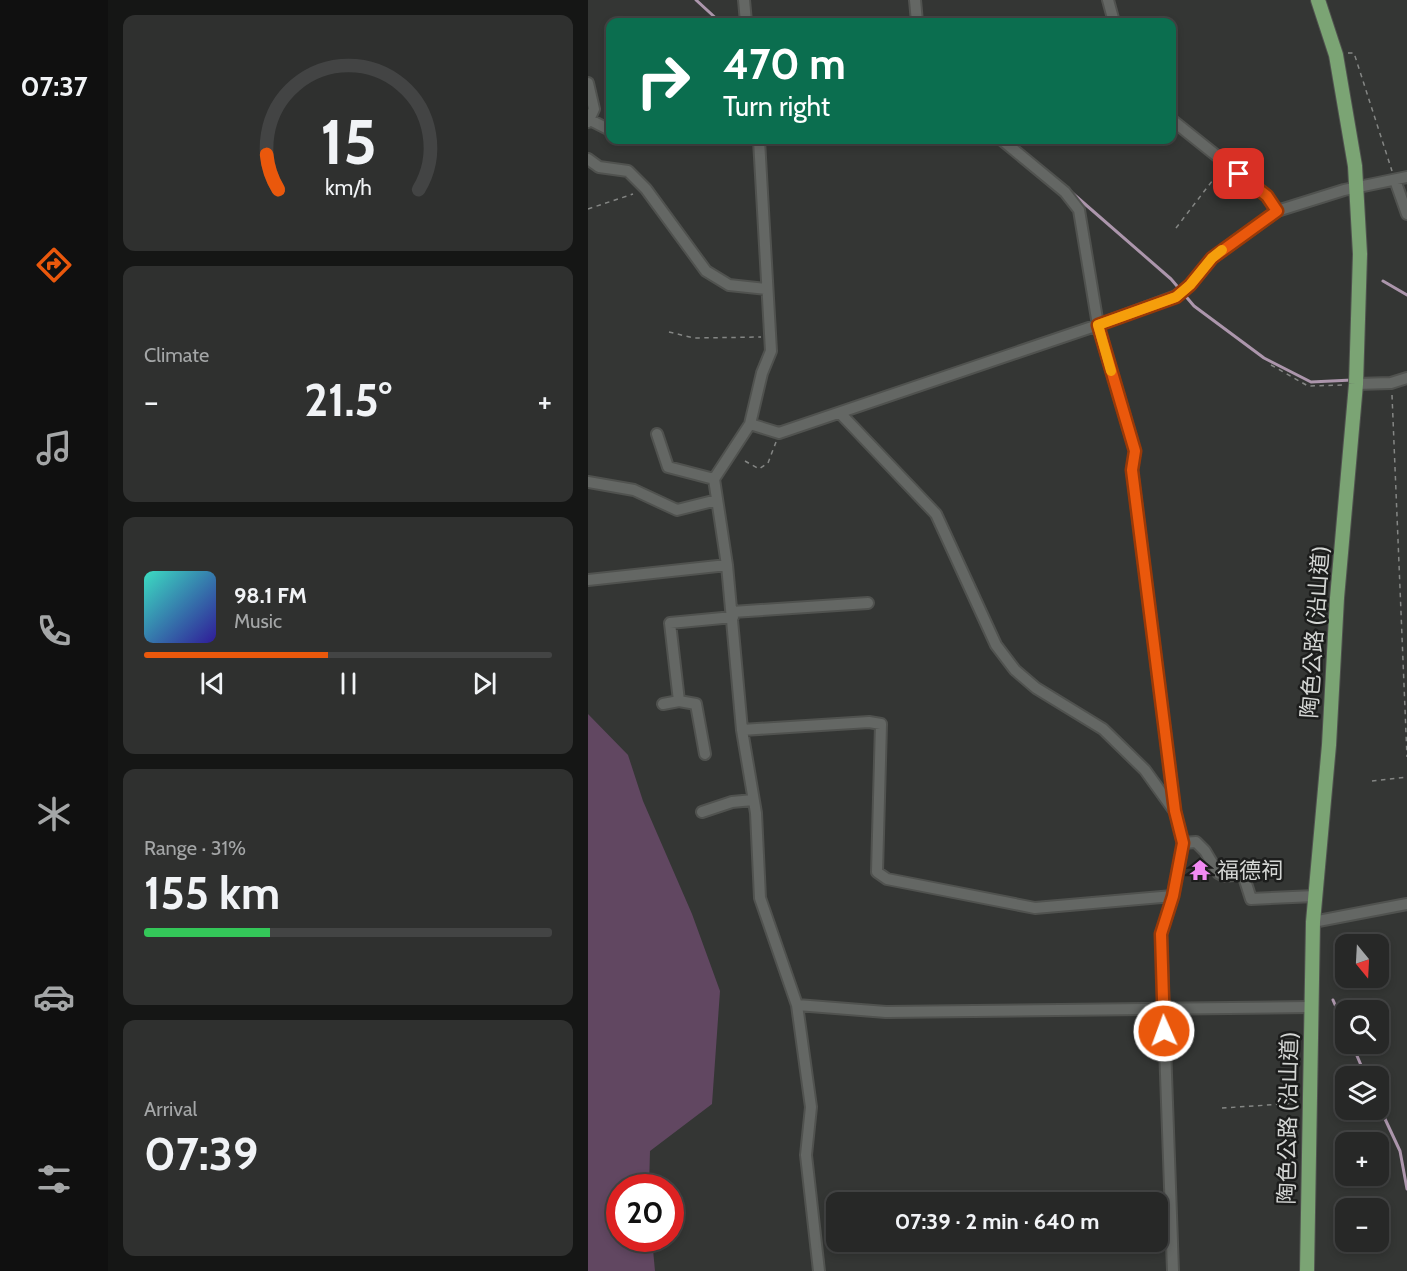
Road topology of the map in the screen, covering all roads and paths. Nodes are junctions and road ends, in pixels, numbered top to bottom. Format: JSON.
{"nodes":[{"id":1,"x":744,"y":0,"type":"edge"},
{"id":2,"x":915,"y":0,"type":"edge"},
{"id":3,"x":1108,"y":0,"type":"edge"},
{"id":4,"x":1318,"y":0,"type":"edge"},
{"id":5,"x":746,"y":18,"type":"edge"},
{"id":6,"x":917,"y":18,"type":"edge"},
{"id":7,"x":1113,"y":18,"type":"edge"},
{"id":8,"x":1336,"y":55,"type":"junction"},
{"id":9,"x":588,"y":83,"type":"edge"},
{"id":10,"x":589,"y":121,"type":"edge"},
{"id":11,"x":1176,"y":123,"type":"edge"},
{"id":12,"x":606,"y":128,"type":"edge"},
{"id":13,"x":759,"y":144,"type":"edge"},
{"id":14,"x":1007,"y":144,"type":"edge"},
{"id":15,"x":588,"y":159,"type":"edge"},
{"id":16,"x":1225,"y":164,"type":"junction"},
{"id":17,"x":1407,"y":177,"type":"edge"},
{"id":18,"x":1395,"y":180,"type":"junction"},
{"id":19,"x":1357,"y":187,"type":"junction"},
{"id":20,"x":646,"y":189,"type":"junction"},
{"id":21,"x":588,"y":209,"type":"edge"},
{"id":22,"x":1277,"y":211,"type":"junction"},
{"id":23,"x":1407,"y":214,"type":"edge"},
{"id":24,"x":1176,"y":228,"type":"dead end"},
{"id":25,"x":767,"y":289,"type":"junction"},
{"id":26,"x":1098,"y":325,"type":"junction"},
{"id":27,"x":669,"y":332,"type":"dead end"},
{"id":28,"x":770,"y":337,"type":"junction"},
{"id":29,"x":1271,"y":365,"type":"dead end"},
{"id":30,"x":1407,"y":378,"type":"edge"},
{"id":31,"x":1391,"y":383,"type":"junction"},
{"id":32,"x":1356,"y":384,"type":"junction"},
{"id":33,"x":840,"y":413,"type":"junction"},
{"id":34,"x":750,"y":424,"type":"junction"},
{"id":35,"x":779,"y":433,"type":"junction"},
{"id":36,"x":657,"y":434,"type":"dead end"},
{"id":37,"x":745,"y":461,"type":"dead end"},
{"id":38,"x":714,"y":479,"type":"junction"},
{"id":39,"x":588,"y":482,"type":"edge"},
{"id":40,"x":717,"y":500,"type":"junction"},
{"id":41,"x":727,"y":565,"type":"junction"},
{"id":42,"x":588,"y":580,"type":"edge"},
{"id":43,"x":868,"y":603,"type":"dead end"},
{"id":44,"x":732,"y":614,"type":"junction"},
{"id":45,"x":679,"y":701,"type":"junction"},
{"id":46,"x":663,"y":704,"type":"dead end"},
{"id":47,"x":742,"y":730,"type":"junction"},
{"id":48,"x":705,"y":754,"type":"dead end"},
{"id":49,"x":1407,"y":757,"type":"edge"},
{"id":50,"x":1407,"y":777,"type":"edge"},
{"id":51,"x":1372,"y":781,"type":"dead end"},
{"id":52,"x":753,"y":800,"type":"junction"},
{"id":53,"x":1175,"y":811,"type":"junction"},
{"id":54,"x":702,"y":812,"type":"dead end"},
{"id":55,"x":1183,"y":843,"type":"junction"},
{"id":56,"x":1173,"y":896,"type":"junction"},
{"id":57,"x":1315,"y":896,"type":"junction"},
{"id":58,"x":1407,"y":904,"type":"edge"},
{"id":59,"x":1313,"y":922,"type":"junction"},
{"id":60,"x":796,"y":1005,"type":"junction"},
{"id":61,"x":1310,"y":1007,"type":"junction"},
{"id":62,"x":1163,"y":1009,"type":"junction"},
{"id":63,"x":1309,"y":1103,"type":"junction"},
{"id":64,"x":1222,"y":1108,"type":"dead end"},
{"id":65,"x":819,"y":1271,"type":"edge"},
{"id":66,"x":1173,"y":1271,"type":"edge"},
{"id":67,"x":1307,"y":1271,"type":"edge"}],
"edges":[{"from":1,"to":5,"type":"street"},
{"from":2,"to":6,"type":"street"},
{"from":3,"to":7,"type":"street"},
{"from":4,"to":8,"type":"main road","name":"陶色公路 (沿山道)"},
{"from":8,"to":18,"type":"path"},
{"from":8,"to":19,"type":"main road","name":"陶色公路 (沿山道)"},
{"from":9,"to":10,"type":"street"},
{"from":10,"to":12,"type":"street"},
{"from":11,"to":16,"type":"street"},
{"from":13,"to":25,"type":"street"},
{"from":14,"to":26,"type":"street"},
{"from":15,"to":20,"type":"street"},
{"from":16,"to":22,"type":"street"},
{"from":16,"to":24,"type":"path"},
{"from":17,"to":18,"type":"street"},
{"from":18,"to":19,"type":"street"},
{"from":18,"to":23,"type":"street"},
{"from":19,"to":22,"type":"street"},
{"from":19,"to":32,"type":"main road","name":"陶色公路 (沿山道)"},
{"from":20,"to":21,"type":"path"},
{"from":20,"to":25,"type":"street"},
{"from":22,"to":26,"type":"street"},
{"from":25,"to":28,"type":"street"},
{"from":26,"to":33,"type":"street"},
{"from":26,"to":53,"type":"street"},
{"from":27,"to":28,"type":"path"},
{"from":28,"to":34,"type":"street"},
{"from":29,"to":32,"type":"path"},
{"from":30,"to":31,"type":"street"},
{"from":31,"to":32,"type":"street"},
{"from":31,"to":49,"type":"path"},
{"from":32,"to":57,"type":"main road","name":"陶色公路 (沿山道)"},
{"from":33,"to":35,"type":"street"},
{"from":33,"to":53,"type":"street"},
{"from":34,"to":35,"type":"street"},
{"from":34,"to":38,"type":"street"},
{"from":35,"to":37,"type":"path"},
{"from":36,"to":38,"type":"street"},
{"from":38,"to":40,"type":"street"},
{"from":39,"to":40,"type":"street"},
{"from":40,"to":41,"type":"street"},
{"from":41,"to":42,"type":"street"},
{"from":41,"to":44,"type":"street"},
{"from":43,"to":44,"type":"street"},
{"from":44,"to":45,"type":"street"},
{"from":44,"to":47,"type":"street"},
{"from":45,"to":46,"type":"street"},
{"from":45,"to":48,"type":"street"},
{"from":47,"to":52,"type":"street"},
{"from":47,"to":56,"type":"street"},
{"from":50,"to":51,"type":"path"},
{"from":52,"to":54,"type":"street"},
{"from":52,"to":60,"type":"street"},
{"from":53,"to":55,"type":"street"},
{"from":55,"to":56,"type":"street"},
{"from":55,"to":57,"type":"street"},
{"from":56,"to":62,"type":"street"},
{"from":57,"to":59,"type":"main road","name":"陶色公路 (沿山道)"},
{"from":58,"to":59,"type":"street"},
{"from":59,"to":61,"type":"main road","name":"陶色公路 (沿山道)"},
{"from":60,"to":62,"type":"street"},
{"from":60,"to":65,"type":"street"},
{"from":61,"to":62,"type":"street"},
{"from":61,"to":63,"type":"main road","name":"陶色公路 (沿山道)"},
{"from":62,"to":66,"type":"street"},
{"from":63,"to":64,"type":"path"},
{"from":63,"to":67,"type":"main road","name":"陶色公路 (沿山道)"}]}
